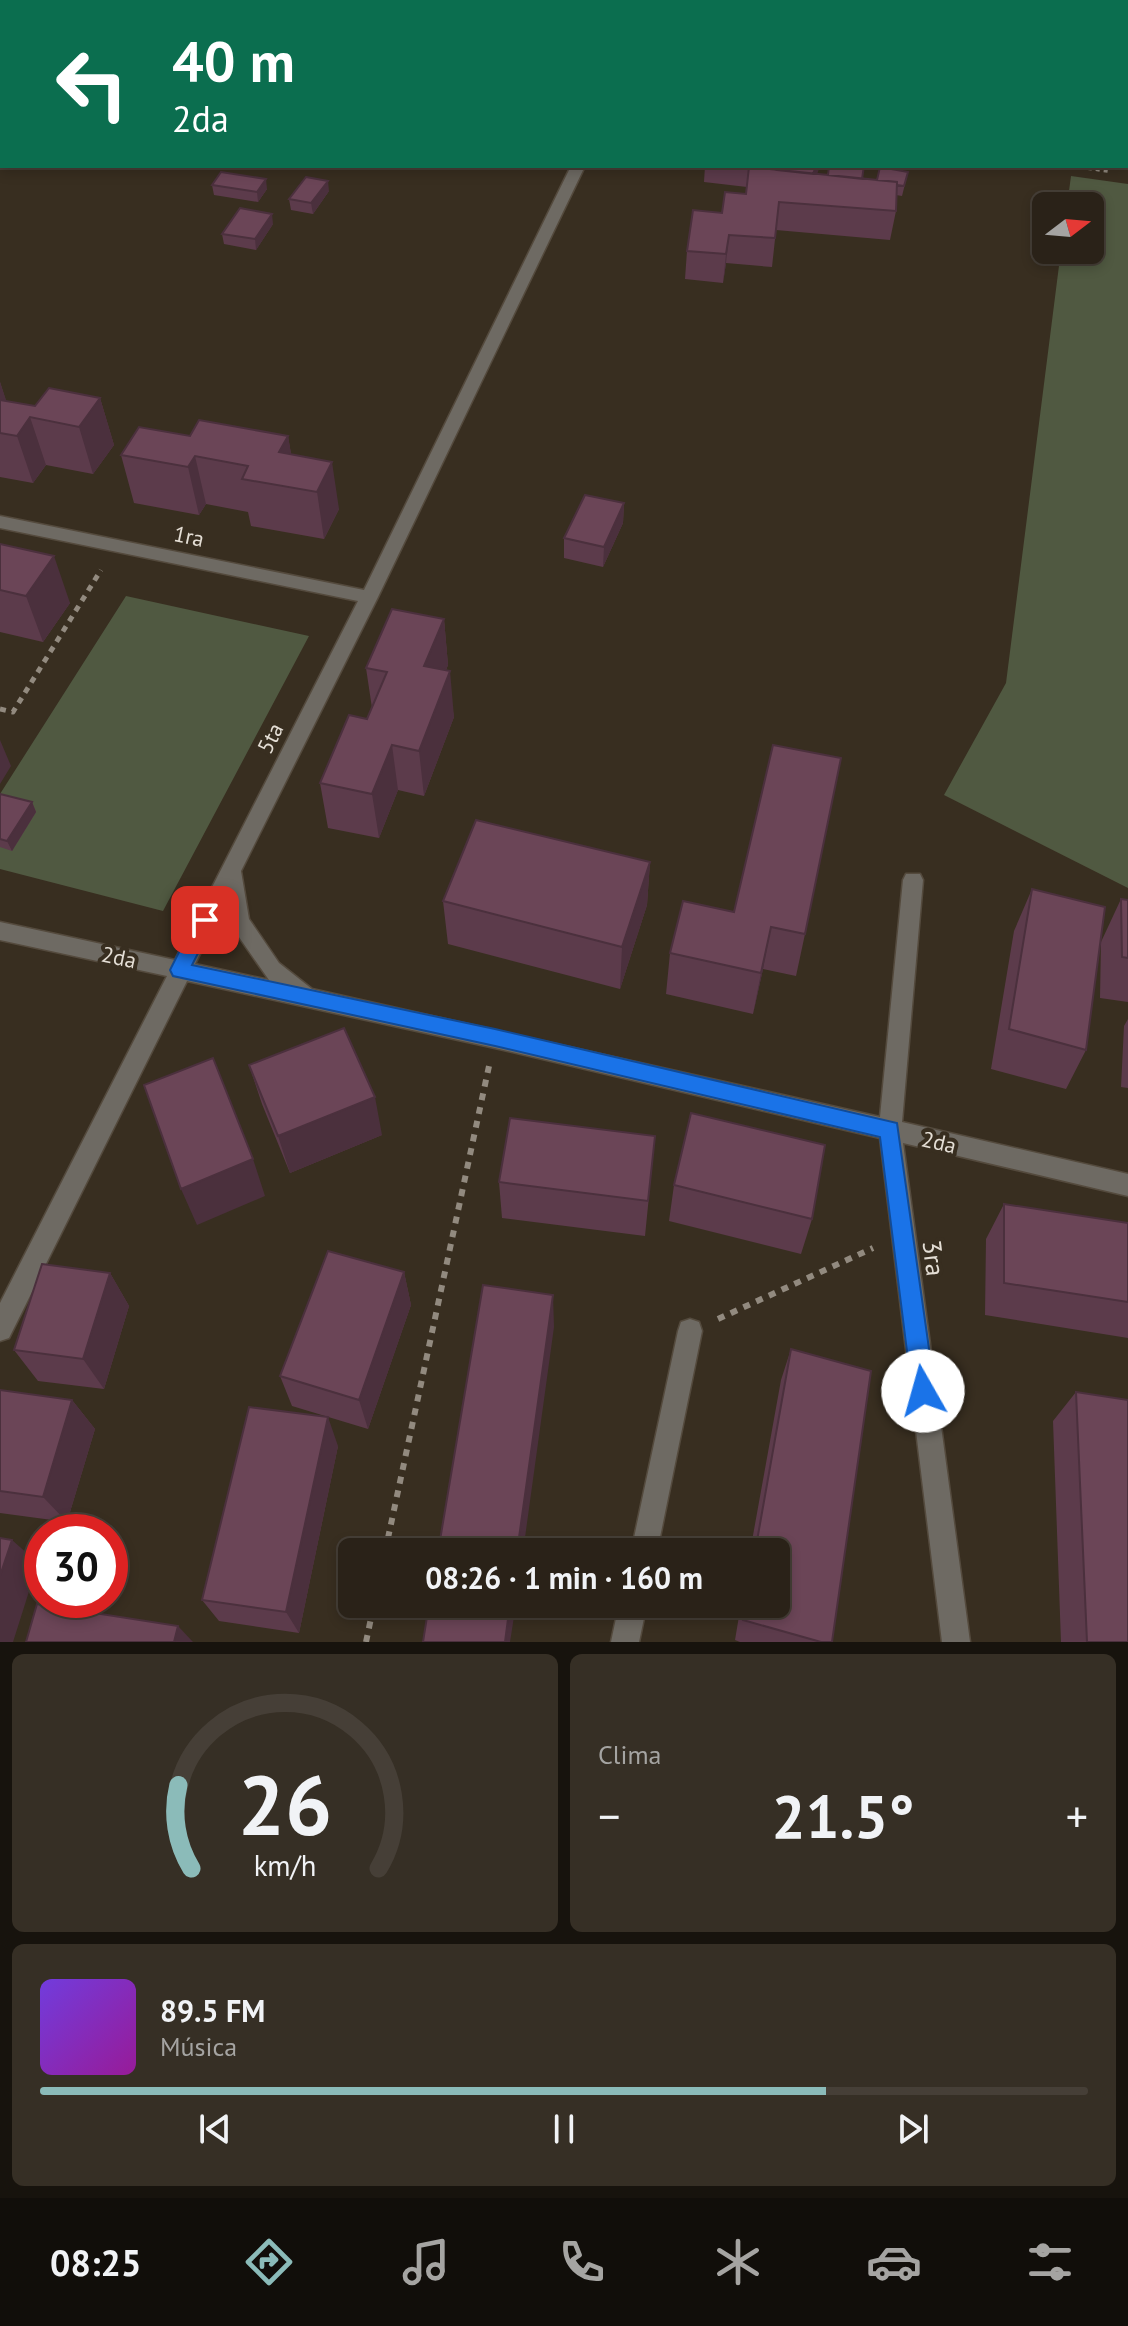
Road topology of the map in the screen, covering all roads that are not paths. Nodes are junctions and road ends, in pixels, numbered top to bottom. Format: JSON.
{"nodes":[{"id":1,"x":577,"y":168,"type":"edge"},
{"id":2,"x":0,"y":522,"type":"edge"},
{"id":3,"x":369,"y":597,"type":"junction"},
{"id":4,"x":231,"y":869,"type":"junction"},
{"id":5,"x":913,"y":880,"type":"dead end"},
{"id":6,"x":0,"y":931,"type":"edge"},
{"id":7,"x":180,"y":970,"type":"junction"},
{"id":8,"x":309,"y":998,"type":"junction"},
{"id":9,"x":890,"y":1130,"type":"junction"},
{"id":10,"x":1128,"y":1185,"type":"edge"},
{"id":11,"x":0,"y":1329,"type":"edge"},
{"id":12,"x":690,"y":1331,"type":"road end"},
{"id":13,"x":647,"y":1538,"type":"edge"},
{"id":14,"x":630,"y":1618,"type":"edge"},
{"id":15,"x":625,"y":1642,"type":"edge"},
{"id":16,"x":956,"y":1642,"type":"edge"}],
"edges":[{"from":1,"to":3,"type":"street","name":"5ta"},
{"from":2,"to":3,"type":"street","name":"1ra"},
{"from":3,"to":4,"type":"street","name":"5ta"},
{"from":4,"to":7,"type":"street","name":"5ta"},
{"from":4,"to":8,"type":"street"},
{"from":5,"to":9,"type":"street","name":"3ra"},
{"from":6,"to":7,"type":"street","name":"2da"},
{"from":7,"to":8,"type":"street","name":"2da"},
{"from":7,"to":11,"type":"street","name":"5ta"},
{"from":8,"to":9,"type":"street","name":"2da"},
{"from":9,"to":10,"type":"street","name":"2da"},
{"from":9,"to":16,"type":"street","name":"3ra"},
{"from":12,"to":13,"type":"street"},
{"from":14,"to":15,"type":"street"}]}
